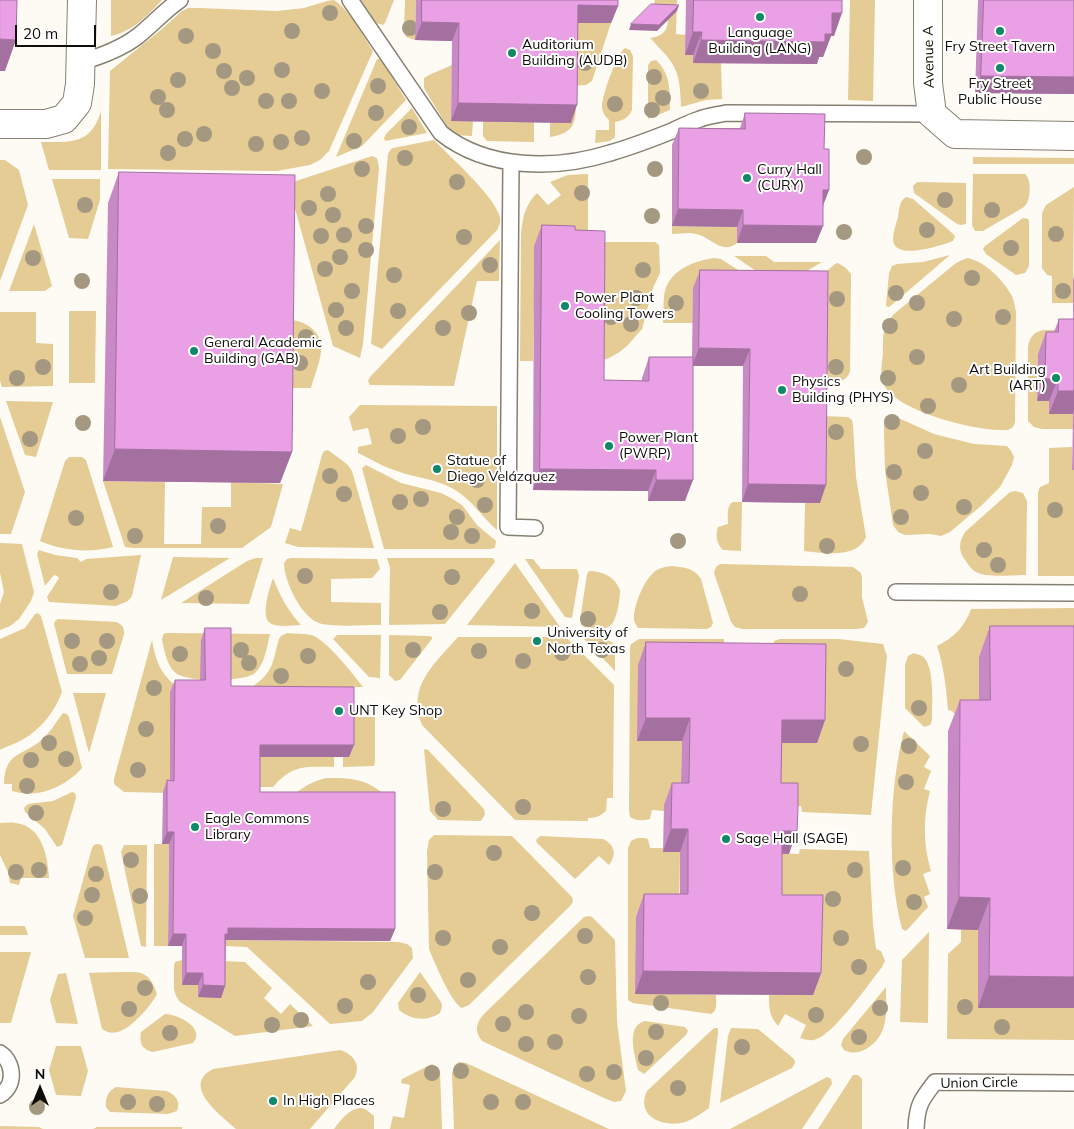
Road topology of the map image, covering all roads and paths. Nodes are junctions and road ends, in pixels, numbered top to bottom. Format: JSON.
{"nodes":[{"id":1,"x":82,"y":0,"type":"edge"},
{"id":2,"x":180,"y":0,"type":"edge"},
{"id":3,"x":350,"y":0,"type":"edge"},
{"id":4,"x":928,"y":0,"type":"edge"},
{"id":5,"x":82,"y":62,"type":"junction"},
{"id":6,"x":932,"y":114,"type":"junction"},
{"id":7,"x":0,"y":124,"type":"edge"},
{"id":8,"x":1074,"y":136,"type":"edge"},
{"id":9,"x":511,"y":162,"type":"junction"},
{"id":10,"x":536,"y":528,"type":"dead end"},
{"id":11,"x":896,"y":592,"type":"dead end"},
{"id":12,"x":1074,"y":593,"type":"edge"},
{"id":13,"x":0,"y":1053,"type":"edge"},
{"id":14,"x":1074,"y":1083,"type":"edge"},
{"id":15,"x":0,"y":1095,"type":"edge"},
{"id":16,"x":916,"y":1129,"type":"edge"}],
"edges":[{"from":1,"to":5,"type":"street"},
{"from":2,"to":5,"type":"lane"},
{"from":3,"to":9,"type":"lane"},
{"from":4,"to":6,"type":"street","name":"Avenue A"},
{"from":5,"to":7,"type":"street"},
{"from":6,"to":8,"type":"street"},
{"from":6,"to":9,"type":"lane"},
{"from":9,"to":10,"type":"lane"},
{"from":11,"to":12,"type":"lane"},
{"from":13,"to":15,"type":"lane"},
{"from":14,"to":16,"type":"lane","name":"Union Circle"}]}
